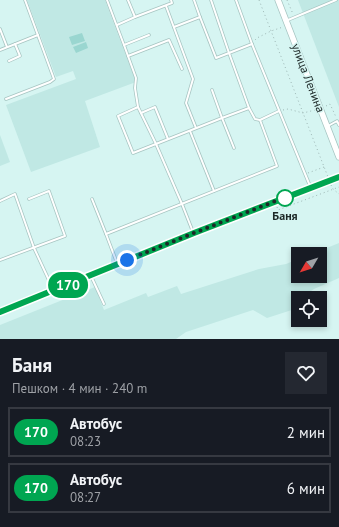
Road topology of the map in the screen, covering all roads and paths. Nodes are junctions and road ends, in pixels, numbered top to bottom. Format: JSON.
{"nodes":[{"id":1,"x":25,"y":0,"type":"edge"},
{"id":2,"x":107,"y":0,"type":"edge"},
{"id":3,"x":128,"y":0,"type":"edge"},
{"id":4,"x":171,"y":0,"type":"edge"},
{"id":5,"x":194,"y":0,"type":"edge"},
{"id":6,"x":211,"y":0,"type":"edge"},
{"id":7,"x":236,"y":0,"type":"edge"},
{"id":8,"x":259,"y":0,"type":"edge"},
{"id":9,"x":278,"y":0,"type":"edge"},
{"id":10,"x":287,"y":0,"type":"edge"},
{"id":11,"x":336,"y":0,"type":"edge"},
{"id":12,"x":166,"y":6,"type":"junction"},
{"id":13,"x":135,"y":17,"type":"junction"},
{"id":14,"x":200,"y":17,"type":"junction"},
{"id":15,"x":294,"y":17,"type":"junction"},
{"id":16,"x":287,"y":23,"type":"junction"},
{"id":17,"x":116,"y":24,"type":"junction"},
{"id":18,"x":174,"y":27,"type":"junction"},
{"id":19,"x":0,"y":29,"type":"edge"},
{"id":20,"x":271,"y":31,"type":"junction"},
{"id":21,"x":38,"y":35,"type":"junction"},
{"id":22,"x":149,"y":35,"type":"dead end"},
{"id":23,"x":15,"y":44,"type":"junction"},
{"id":24,"x":252,"y":44,"type":"junction"},
{"id":25,"x":124,"y":45,"type":"junction"},
{"id":26,"x":8,"y":47,"type":"junction"},
{"id":27,"x":0,"y":50,"type":"edge"},
{"id":28,"x":229,"y":53,"type":"junction"},
{"id":29,"x":128,"y":56,"type":"junction"},
{"id":30,"x":9,"y":61,"type":"dead end"},
{"id":31,"x":182,"y":69,"type":"dead end"},
{"id":32,"x":212,"y":90,"type":"dead end"},
{"id":33,"x":6,"y":99,"type":"dead end"},
{"id":34,"x":138,"y":107,"type":"junction"},
{"id":35,"x":324,"y":107,"type":"dead end"},
{"id":36,"x":249,"y":108,"type":"junction"},
{"id":37,"x":316,"y":110,"type":"dead end"},
{"id":38,"x":280,"y":111,"type":"junction"},
{"id":39,"x":141,"y":113,"type":"junction"},
{"id":40,"x":303,"y":113,"type":"junction"},
{"id":41,"x":222,"y":118,"type":"junction"},
{"id":42,"x":260,"y":120,"type":"junction"},
{"id":43,"x":338,"y":121,"type":"junction"},
{"id":44,"x":339,"y":125,"type":"edge"},
{"id":45,"x":327,"y":127,"type":"junction"},
{"id":46,"x":196,"y":128,"type":"junction"},
{"id":47,"x":190,"y":131,"type":"junction"},
{"id":48,"x":168,"y":140,"type":"junction"},
{"id":49,"x":156,"y":144,"type":"junction"},
{"id":50,"x":234,"y":148,"type":"dead end"},
{"id":51,"x":339,"y":157,"type":"edge"},
{"id":52,"x":324,"y":167,"type":"junction"},
{"id":53,"x":305,"y":174,"type":"junction"},
{"id":54,"x":339,"y":177,"type":"edge"},
{"id":55,"x":330,"y":181,"type":"junction"},
{"id":56,"x":339,"y":187,"type":"edge"},
{"id":57,"x":311,"y":188,"type":"junction"},
{"id":58,"x":333,"y":189,"type":"junction"},
{"id":59,"x":214,"y":191,"type":"junction"},
{"id":60,"x":339,"y":194,"type":"edge"},
{"id":61,"x":92,"y":199,"type":"dead end"},
{"id":62,"x":30,"y":200,"type":"dead end"},
{"id":63,"x":0,"y":201,"type":"edge"},
{"id":64,"x":275,"y":202,"type":"junction"},
{"id":65,"x":182,"y":204,"type":"junction"},
{"id":66,"x":194,"y":233,"type":"junction"},
{"id":67,"x":106,"y":234,"type":"junction"},
{"id":68,"x":34,"y":248,"type":"junction"},
{"id":69,"x":0,"y":260,"type":"edge"},
{"id":70,"x":118,"y":264,"type":"junction"},
{"id":71,"x":91,"y":275,"type":"junction"},
{"id":72,"x":54,"y":290,"type":"junction"},
{"id":73,"x":104,"y":304,"type":"dead end"},
{"id":74,"x":0,"y":312,"type":"edge"}],
"edges":[{"from":1,"to":21,"type":"lane"},
{"from":2,"to":17,"type":"lane"},
{"from":3,"to":13,"type":"lane"},
{"from":4,"to":12,"type":"lane"},
{"from":5,"to":14,"type":"lane"},
{"from":6,"to":28,"type":"lane"},
{"from":7,"to":24,"type":"lane"},
{"from":8,"to":20,"type":"path"},
{"from":9,"to":16,"type":"street","name":"улица Ленина"},
{"from":10,"to":15,"type":"path"},
{"from":11,"to":15,"type":"lane"},
{"from":12,"to":13,"type":"lane"},
{"from":12,"to":18,"type":"lane"},
{"from":13,"to":17,"type":"lane"},
{"from":14,"to":18,"type":"lane"},
{"from":14,"to":28,"type":"lane"},
{"from":15,"to":16,"type":"lane"},
{"from":16,"to":20,"type":"path"},
{"from":16,"to":45,"type":"street","name":"улица Ленина"},
{"from":17,"to":25,"type":"lane"},
{"from":18,"to":46,"type":"lane"},
{"from":19,"to":26,"type":"lane"},
{"from":20,"to":24,"type":"path"},
{"from":20,"to":40,"type":"path"},
{"from":21,"to":23,"type":"lane"},
{"from":21,"to":33,"type":"lane"},
{"from":22,"to":25,"type":"lane"},
{"from":23,"to":26,"type":"lane"},
{"from":23,"to":30,"type":"lane"},
{"from":24,"to":28,"type":"lane"},
{"from":24,"to":38,"type":"lane"},
{"from":25,"to":29,"type":"lane"},
{"from":26,"to":27,"type":"lane"},
{"from":28,"to":36,"type":"lane"},
{"from":29,"to":31,"type":"lane"},
{"from":29,"to":34,"type":"lane"},
{"from":32,"to":41,"type":"lane"},
{"from":34,"to":39,"type":"lane"},
{"from":34,"to":49,"type":"lane"},
{"from":35,"to":43,"type":"path"},
{"from":36,"to":41,"type":"lane"},
{"from":36,"to":42,"type":"lane"},
{"from":37,"to":40,"type":"path"},
{"from":38,"to":40,"type":"path"},
{"from":38,"to":42,"type":"lane"},
{"from":38,"to":53,"type":"lane"},
{"from":39,"to":48,"type":"lane"},
{"from":39,"to":49,"type":"lane"},
{"from":40,"to":52,"type":"path"},
{"from":41,"to":46,"type":"lane"},
{"from":41,"to":50,"type":"lane"},
{"from":42,"to":59,"type":"lane"},
{"from":43,"to":44,"type":"lane"},
{"from":43,"to":45,"type":"lane"},
{"from":45,"to":51,"type":"street","name":"улица Ленина"},
{"from":46,"to":47,"type":"lane"},
{"from":47,"to":48,"type":"lane"},
{"from":47,"to":59,"type":"lane"},
{"from":48,"to":49,"type":"lane"},
{"from":49,"to":65,"type":"lane"},
{"from":52,"to":53,"type":"path"},
{"from":52,"to":55,"type":"path"},
{"from":53,"to":57,"type":"lane"},
{"from":54,"to":55,"type":"street"},
{"from":55,"to":57,"type":"street"},
{"from":55,"to":58,"type":"path"},
{"from":56,"to":58,"type":"path"},
{"from":57,"to":64,"type":"street"},
{"from":58,"to":60,"type":"path"},
{"from":58,"to":64,"type":"path"},
{"from":59,"to":65,"type":"lane"},
{"from":61,"to":67,"type":"lane"},
{"from":62,"to":68,"type":"lane"},
{"from":63,"to":68,"type":"lane"},
{"from":64,"to":66,"type":"street"},
{"from":65,"to":66,"type":"lane"},
{"from":65,"to":67,"type":"lane"},
{"from":66,"to":70,"type":"street"},
{"from":67,"to":70,"type":"lane"},
{"from":68,"to":69,"type":"lane"},
{"from":68,"to":72,"type":"lane"},
{"from":70,"to":71,"type":"street"},
{"from":71,"to":72,"type":"street"},
{"from":71,"to":73,"type":"lane"},
{"from":72,"to":74,"type":"street"}]}
